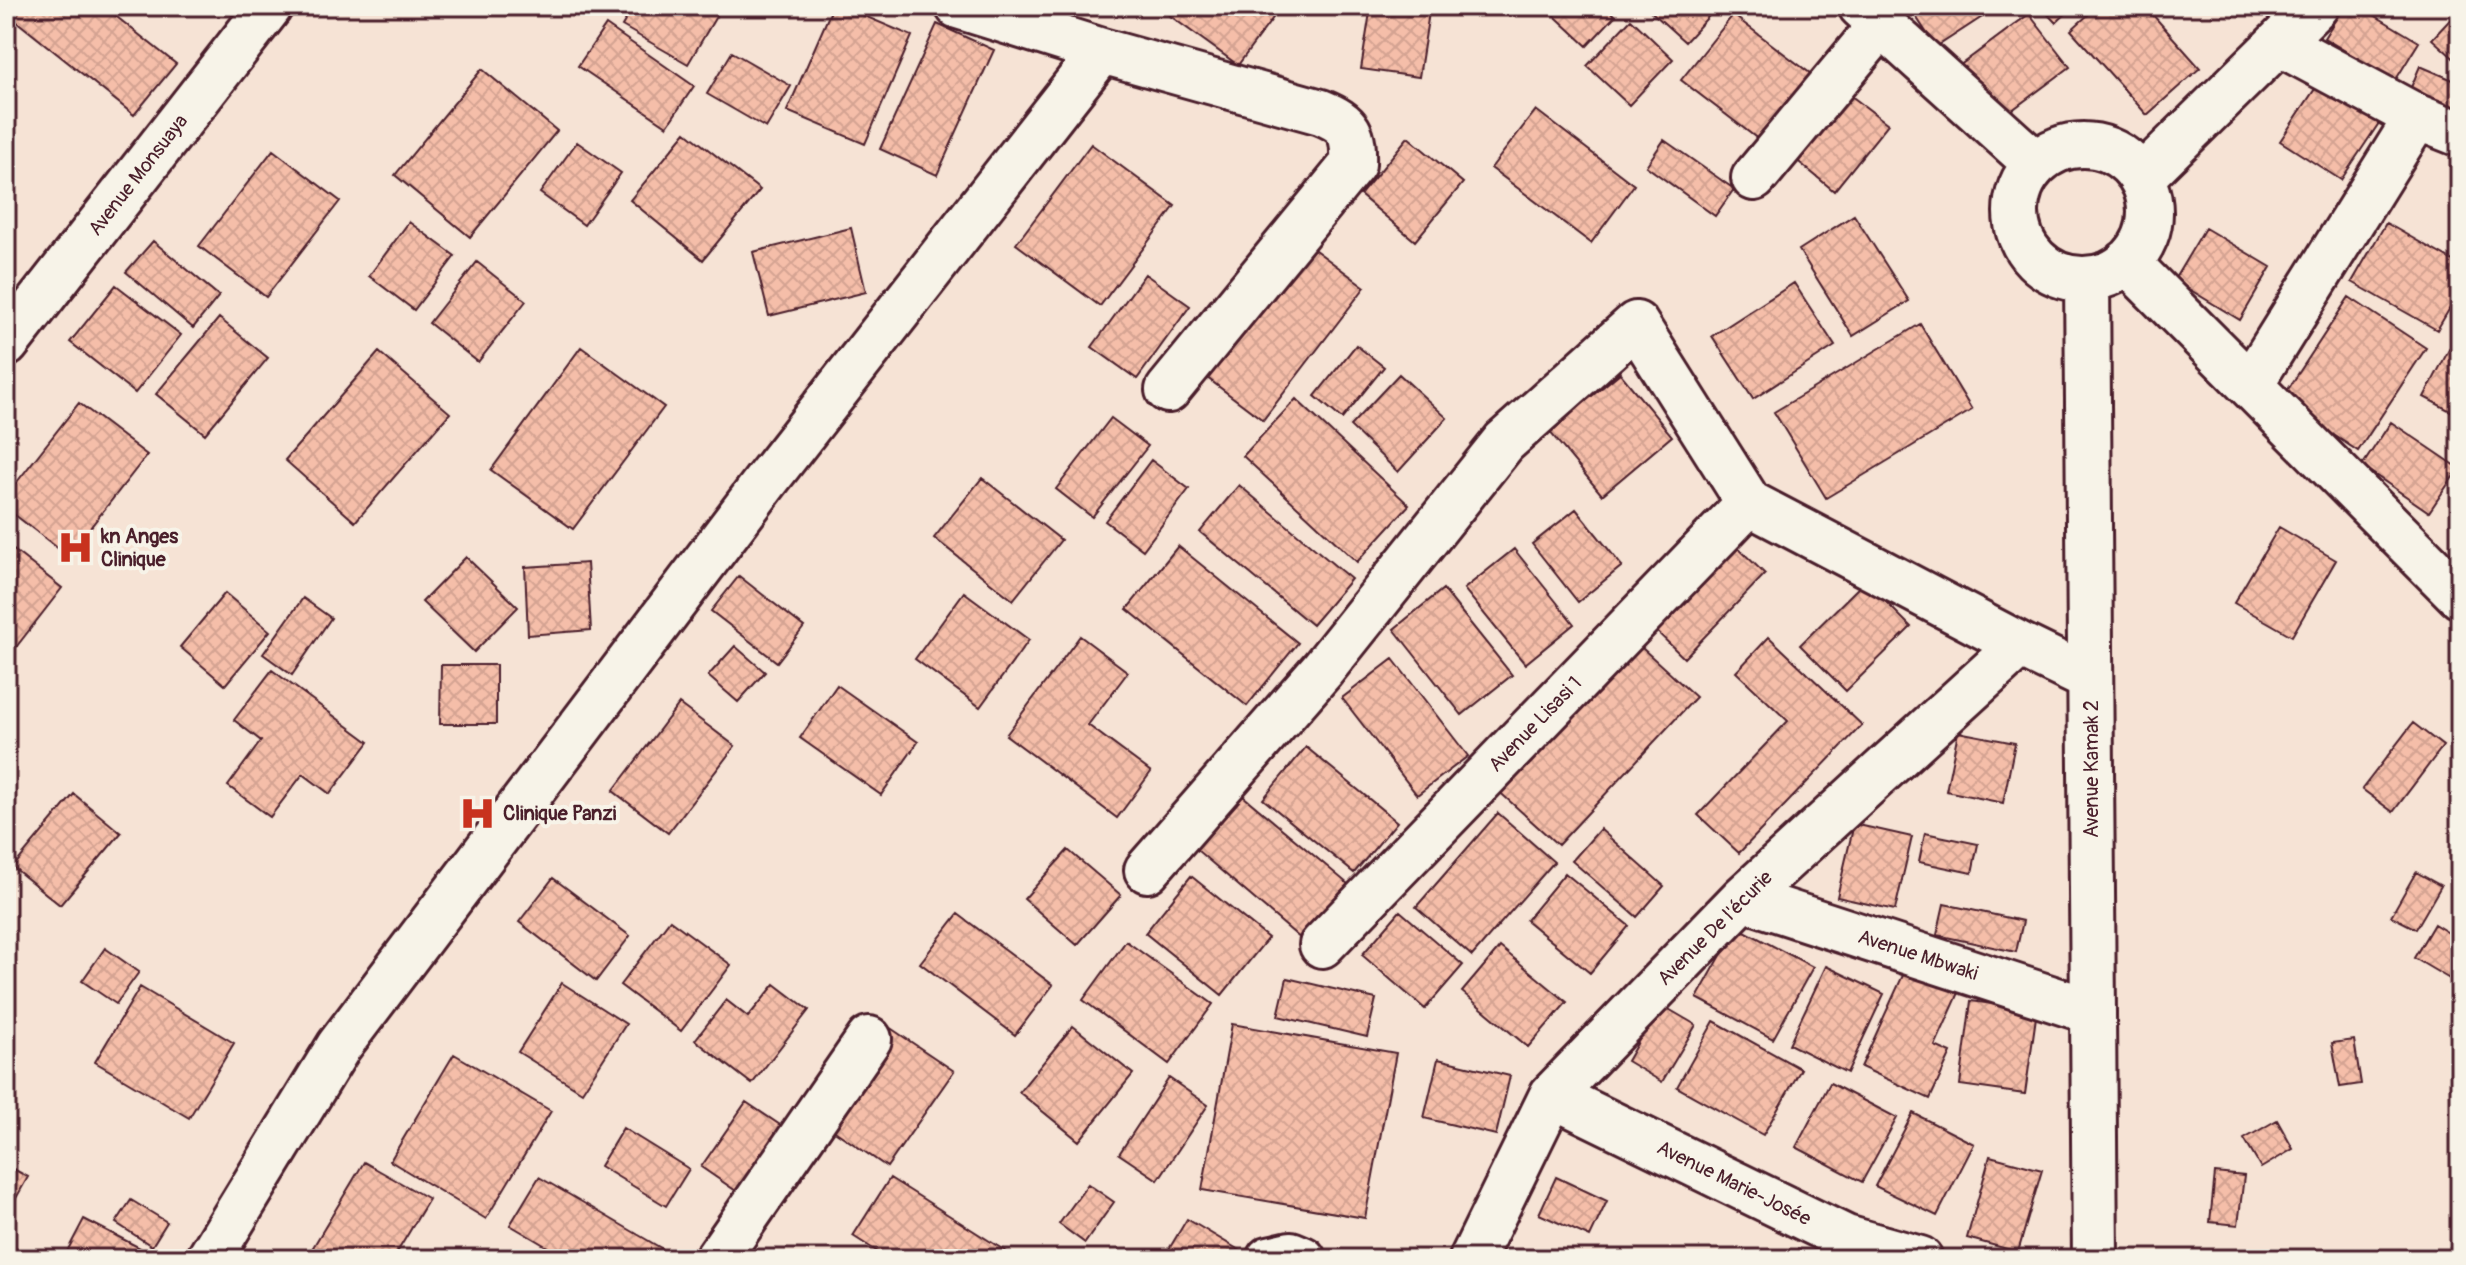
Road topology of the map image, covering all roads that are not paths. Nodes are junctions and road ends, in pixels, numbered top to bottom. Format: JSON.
{"nodes":[{"id":1,"x":270,"y":6,"type":"edge"},
{"id":2,"x":958,"y":6,"type":"edge"},
{"id":3,"x":2316,"y":6,"type":"edge"},
{"id":4,"x":1871,"y":16,"type":"edge"},
{"id":5,"x":2279,"y":43,"type":"junction"},
{"id":6,"x":1102,"y":51,"type":"junction"},
{"id":7,"x":2417,"y":117,"type":"junction"},
{"id":8,"x":2460,"y":134,"type":"edge"},
{"id":9,"x":2036,"y":164,"type":"junction"},
{"id":10,"x":1754,"y":178,"type":"dead end"},
{"id":11,"x":2141,"y":178,"type":"junction"},
{"id":12,"x":2127,"y":262,"type":"junction"},
{"id":13,"x":2087,"y":279,"type":"junction"},
{"id":14,"x":6,"y":344,"type":"edge"},
{"id":15,"x":2250,"y":385,"type":"junction"},
{"id":16,"x":1168,"y":390,"type":"dead end"},
{"id":17,"x":1749,"y":503,"type":"junction"},
{"id":18,"x":2456,"y":582,"type":"edge"},
{"id":19,"x":2020,"y":645,"type":"junction"},
{"id":20,"x":2090,"y":679,"type":"junction"},
{"id":21,"x":1147,"y":870,"type":"dead end"},
{"id":22,"x":1743,"y":898,"type":"junction"},
{"id":23,"x":1322,"y":945,"type":"dead end"},
{"id":24,"x":2093,"y":1012,"type":"junction"},
{"id":25,"x":869,"y":1039,"type":"dead end"},
{"id":26,"x":1552,"y":1095,"type":"junction"},
{"id":27,"x":209,"y":1259,"type":"edge"},
{"id":28,"x":717,"y":1259,"type":"edge"},
{"id":29,"x":1269,"y":1259,"type":"edge"},
{"id":30,"x":1303,"y":1259,"type":"edge"},
{"id":31,"x":1472,"y":1259,"type":"edge"},
{"id":32,"x":1920,"y":1259,"type":"edge"},
{"id":33,"x":2095,"y":1259,"type":"edge"}],
"edges":[{"from":1,"to":14,"type":"street","name":"Avenue Monsuaya"},
{"from":2,"to":6,"type":"street"},
{"from":3,"to":5,"type":"street"},
{"from":4,"to":9,"type":"street"},
{"from":4,"to":10,"type":"street"},
{"from":5,"to":7,"type":"street"},
{"from":5,"to":11,"type":"street"},
{"from":6,"to":16,"type":"street"},
{"from":6,"to":27,"type":"street"},
{"from":7,"to":8,"type":"street"},
{"from":7,"to":15,"type":"street"},
{"from":9,"to":11,"type":"street"},
{"from":9,"to":13,"type":"street"},
{"from":11,"to":12,"type":"street"},
{"from":12,"to":13,"type":"street"},
{"from":12,"to":15,"type":"street"},
{"from":13,"to":20,"type":"street","name":"Avenue Kamak 2"},
{"from":15,"to":18,"type":"street"},
{"from":17,"to":19,"type":"street"},
{"from":17,"to":21,"type":"street"},
{"from":17,"to":23,"type":"street","name":"Avenue Lisasi 1"},
{"from":19,"to":20,"type":"street"},
{"from":19,"to":22,"type":"street","name":"Avenue De l'écurie"},
{"from":20,"to":24,"type":"street","name":"Avenue Kamak 2"},
{"from":22,"to":24,"type":"street","name":"Avenue Mbwaki"},
{"from":22,"to":26,"type":"street","name":"Avenue De l'écurie"},
{"from":24,"to":33,"type":"street","name":"Avenue Kamak 2"},
{"from":25,"to":28,"type":"street"},
{"from":26,"to":31,"type":"street","name":"Avenue De l'écurie"},
{"from":26,"to":32,"type":"street","name":"Avenue Marie-Josée"},
{"from":29,"to":30,"type":"street"}]}
